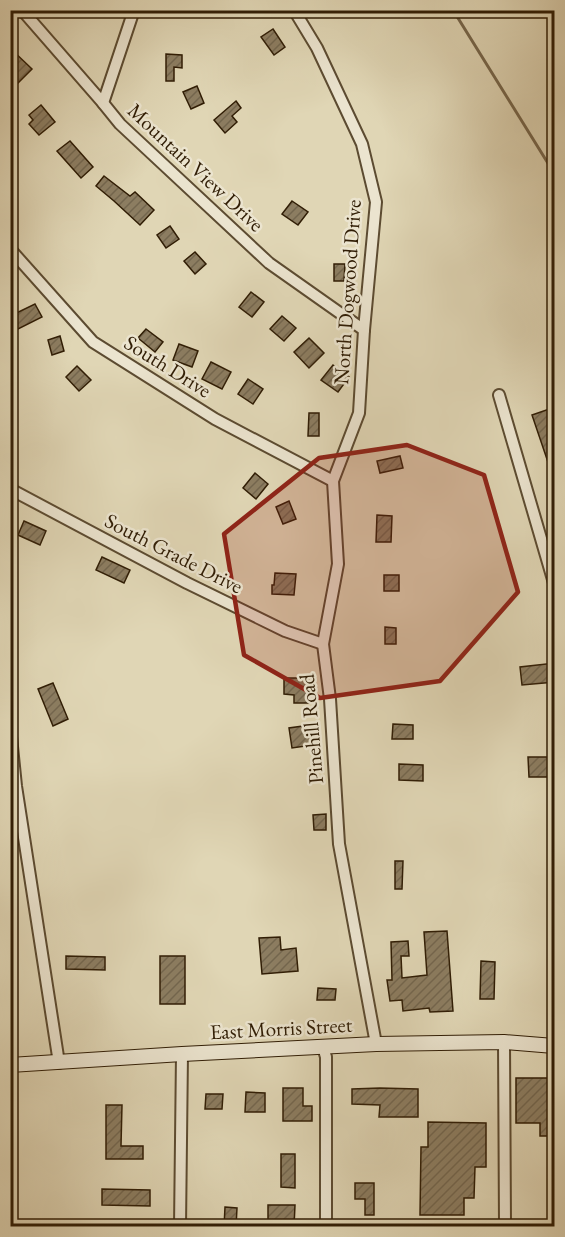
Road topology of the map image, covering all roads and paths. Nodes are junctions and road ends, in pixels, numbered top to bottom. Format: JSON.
{"nodes":[{"id":1,"x":22,"y":10,"type":"edge"},
{"id":2,"x":135,"y":10,"type":"edge"},
{"id":3,"x":294,"y":10,"type":"edge"},
{"id":4,"x":103,"y":103,"type":"junction"},
{"id":5,"x":10,"y":249,"type":"edge"},
{"id":6,"x":364,"y":330,"type":"junction"},
{"id":7,"x":499,"y":395,"type":"dead end"},
{"id":8,"x":358,"y":413,"type":"joint"},
{"id":9,"x":333,"y":481,"type":"junction"},
{"id":10,"x":11,"y":490,"type":"edge"},
{"id":11,"x":555,"y":583,"type":"edge"},
{"id":12,"x":323,"y":644,"type":"junction"},
{"id":13,"x":10,"y":727,"type":"edge"},
{"id":14,"x":13,"y":786,"type":"edge"},
{"id":15,"x":504,"y":1042,"type":"junction"},
{"id":16,"x":376,"y":1044,"type":"junction"},
{"id":17,"x":555,"y":1046,"type":"edge"},
{"id":18,"x":322,"y":1047,"type":"junction"},
{"id":19,"x":182,"y":1054,"type":"junction"},
{"id":20,"x":58,"y":1063,"type":"junction"},
{"id":21,"x":10,"y":1065,"type":"edge"},
{"id":22,"x":180,"y":1227,"type":"edge"},
{"id":23,"x":326,"y":1227,"type":"edge"},
{"id":24,"x":505,"y":1227,"type":"edge"}],
"edges":[{"from":1,"to":4,"type":"street","name":"Mountain View Drive"},
{"from":2,"to":4,"type":"street"},
{"from":3,"to":6,"type":"street","name":"North Dogwood Drive"},
{"from":4,"to":6,"type":"street","name":"Mountain View Drive"},
{"from":5,"to":9,"type":"street","name":"South Drive"},
{"from":6,"to":8,"type":"street","name":"North Dogwood Drive"},
{"from":7,"to":11,"type":"street"},
{"from":8,"to":9,"type":"street","name":"Pinehill Road"},
{"from":9,"to":12,"type":"street","name":"Pinehill Road"},
{"from":10,"to":12,"type":"street","name":"South Grade Drive"},
{"from":12,"to":16,"type":"street","name":"Pinehill Road"},
{"from":13,"to":14,"type":"street"},
{"from":14,"to":20,"type":"street"},
{"from":15,"to":16,"type":"main road","name":"East Morris Street"},
{"from":15,"to":17,"type":"main road","name":"East Morris Street"},
{"from":15,"to":24,"type":"street"},
{"from":16,"to":18,"type":"main road","name":"East Morris Street"},
{"from":18,"to":19,"type":"main road","name":"East Morris Street"},
{"from":18,"to":23,"type":"street"},
{"from":19,"to":20,"type":"main road","name":"East Morris Street"},
{"from":19,"to":22,"type":"street"},
{"from":20,"to":21,"type":"main road","name":"East Morris Street"}]}
